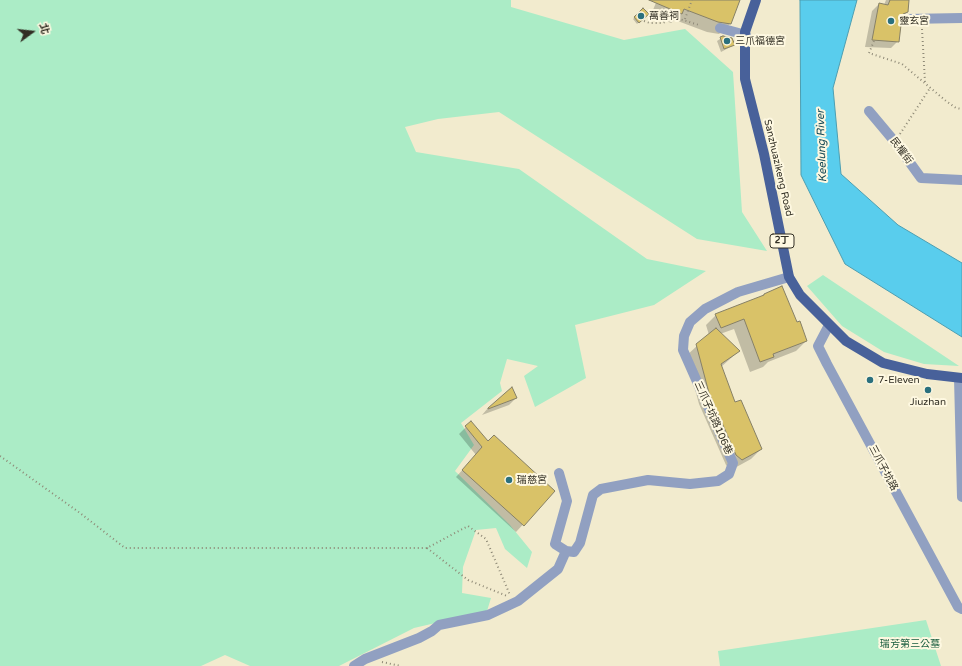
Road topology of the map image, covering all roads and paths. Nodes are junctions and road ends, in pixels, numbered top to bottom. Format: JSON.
{"nodes":[{"id":1,"x":692,"y":0,"type":"edge"},
{"id":2,"x":756,"y":0,"type":"edge"},
{"id":3,"x":922,"y":18,"type":"junction"},
{"id":4,"x":962,"y":18,"type":"edge"},
{"id":5,"x":908,"y":19,"type":"dead end"},
{"id":6,"x":644,"y":20,"type":"dead end"},
{"id":7,"x":684,"y":20,"type":"junction"},
{"id":8,"x":699,"y":25,"type":"dead end"},
{"id":9,"x":720,"y":28,"type":"dead end"},
{"id":10,"x":746,"y":35,"type":"junction"},
{"id":11,"x":874,"y":40,"type":"dead end"},
{"id":12,"x":925,"y":83,"type":"junction"},
{"id":13,"x":930,"y":88,"type":"junction"},
{"id":14,"x":962,"y":109,"type":"edge"},
{"id":15,"x":869,"y":111,"type":"dead end"},
{"id":16,"x":895,"y":142,"type":"junction"},
{"id":17,"x":962,"y":180,"type":"edge"},
{"id":18,"x":789,"y":277,"type":"junction"},
{"id":19,"x":829,"y":325,"type":"junction"},
{"id":20,"x":961,"y":378,"type":"edge"},
{"id":21,"x":0,"y":456,"type":"edge"},
{"id":22,"x":560,"y":473,"type":"dead end"},
{"id":23,"x":962,"y":497,"type":"edge"},
{"id":24,"x":427,"y":548,"type":"junction"},
{"id":25,"x":566,"y":551,"type":"junction"},
{"id":26,"x":962,"y":609,"type":"edge"},
{"id":27,"x":355,"y":666,"type":"edge"}],
"edges":[{"from":1,"to":7,"type":"path"},
{"from":2,"to":10,"type":"main road","name":"Sanzhuazikeng Road","number":"2丁"},
{"from":3,"to":4,"type":"street"},
{"from":3,"to":5,"type":"street"},
{"from":3,"to":12,"type":"path"},
{"from":6,"to":7,"type":"path"},
{"from":7,"to":8,"type":"path"},
{"from":9,"to":10,"type":"street"},
{"from":10,"to":18,"type":"main road","name":"Sanzhuazikeng Road","number":"2丁"},
{"from":11,"to":12,"type":"path"},
{"from":12,"to":13,"type":"path"},
{"from":13,"to":14,"type":"path"},
{"from":13,"to":16,"type":"path"},
{"from":15,"to":16,"type":"street","name":"民權街"},
{"from":16,"to":17,"type":"street","name":"民權街"},
{"from":18,"to":19,"type":"main road","name":"Sanzhuazikeng Road","number":"2丁"},
{"from":18,"to":25,"type":"street","name":"三爪子坑路106巷"},
{"from":19,"to":20,"type":"main road","name":"Sanzhuazikeng Road","number":"2丁"},
{"from":19,"to":26,"type":"street","name":"三爪子坑路"},
{"from":20,"to":23,"type":"street"},
{"from":21,"to":24,"type":"path"},
{"from":22,"to":25,"type":"street"},
{"from":24,"to":24,"type":"path"},
{"from":25,"to":27,"type":"street"}]}
